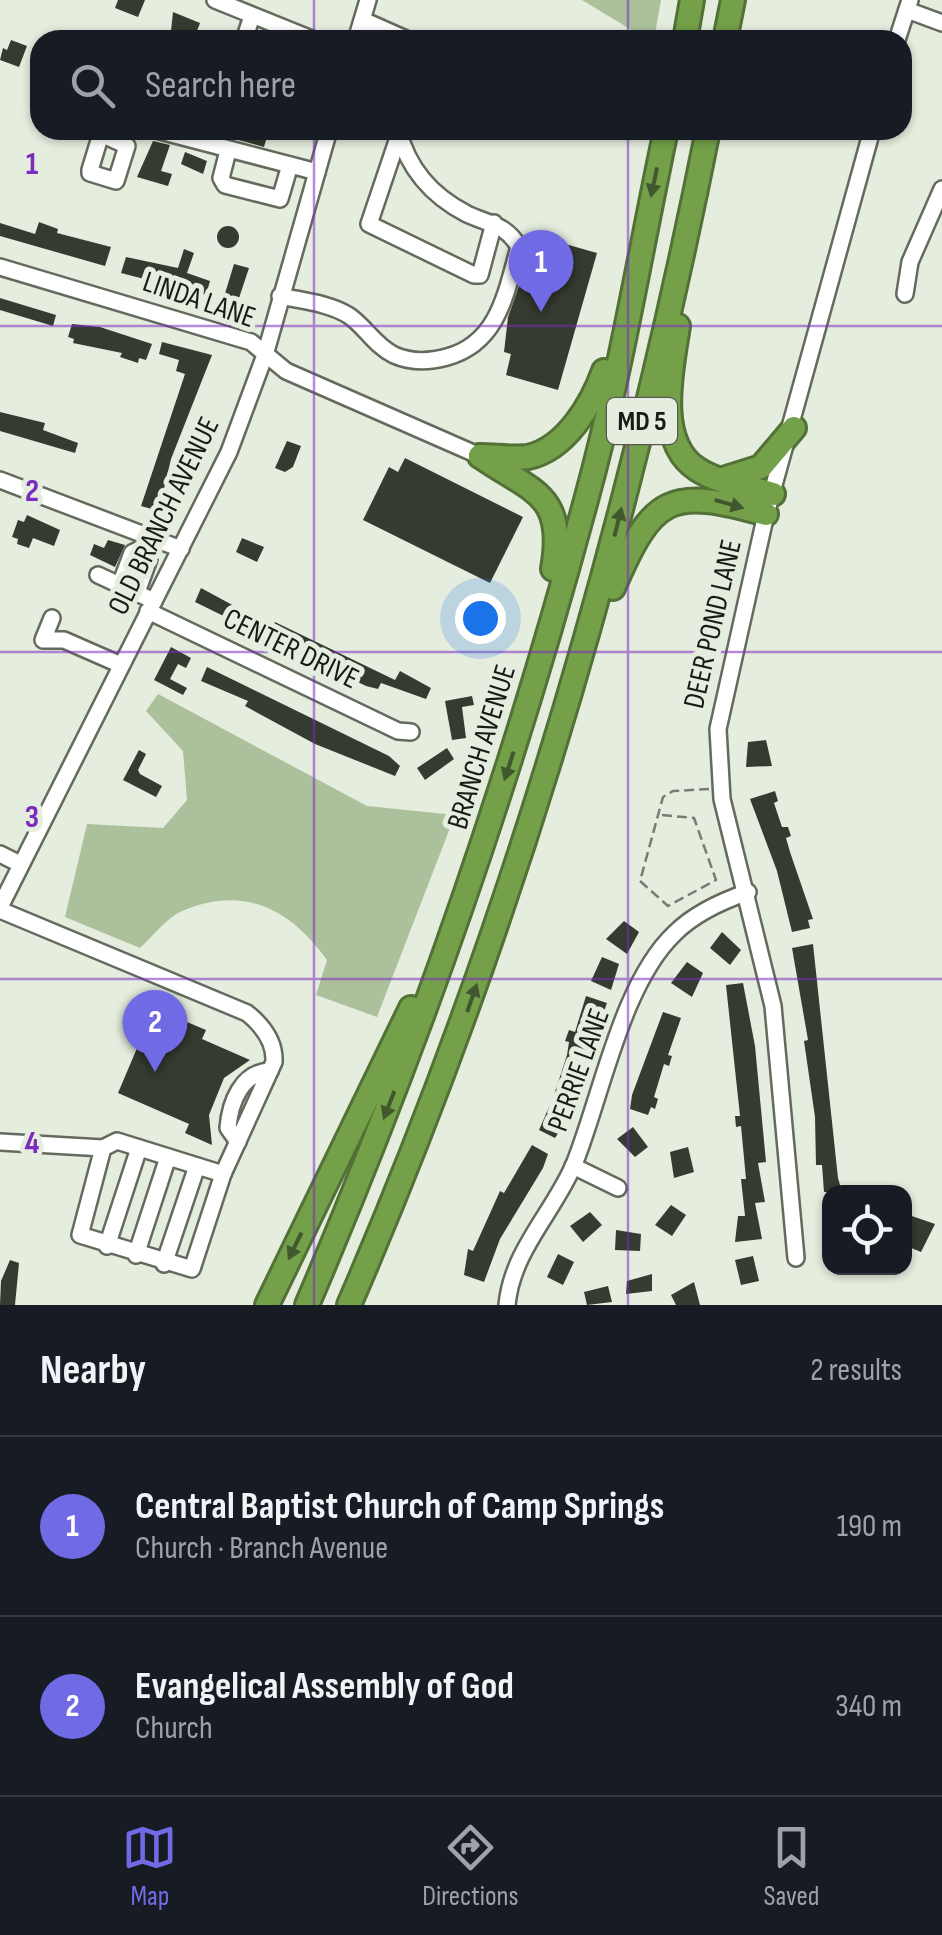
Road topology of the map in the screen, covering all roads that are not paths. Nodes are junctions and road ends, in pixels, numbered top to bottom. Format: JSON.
{"nodes":[{"id":1,"x":215,"y":0,"type":"edge"},
{"id":2,"x":368,"y":0,"type":"edge"},
{"id":3,"x":692,"y":0,"type":"edge"},
{"id":4,"x":733,"y":0,"type":"edge"},
{"id":5,"x":909,"y":5,"type":"edge"},
{"id":6,"x":252,"y":16,"type":"junction"},
{"id":7,"x":362,"y":20,"type":"junction"},
{"id":8,"x":942,"y":24,"type":"edge"},
{"id":9,"x":247,"y":30,"type":"edge"},
{"id":10,"x":288,"y":30,"type":"edge"},
{"id":11,"x":359,"y":30,"type":"edge"},
{"id":12,"x":385,"y":30,"type":"edge"},
{"id":13,"x":687,"y":30,"type":"edge"},
{"id":14,"x":727,"y":30,"type":"edge"},
{"id":15,"x":901,"y":30,"type":"edge"},
{"id":16,"x":190,"y":140,"type":"edge"},
{"id":17,"x":327,"y":140,"type":"edge"},
{"id":18,"x":396,"y":140,"type":"edge"},
{"id":19,"x":401,"y":140,"type":"edge"},
{"id":20,"x":664,"y":140,"type":"edge"},
{"id":21,"x":706,"y":140,"type":"edge"},
{"id":22,"x":869,"y":140,"type":"edge"},
{"id":23,"x":228,"y":151,"type":"junction"},
{"id":24,"x":702,"y":156,"type":"junction"},
{"id":25,"x":290,"y":165,"type":"junction"},
{"id":26,"x":317,"y":172,"type":"junction"},
{"id":27,"x":942,"y":189,"type":"edge"},
{"id":28,"x":494,"y":223,"type":"junction"},
{"id":29,"x":643,"y":235,"type":"junction"},
{"id":30,"x":0,"y":267,"type":"edge"},
{"id":31,"x":905,"y":294,"type":"dead end"},
{"id":32,"x":280,"y":296,"type":"junction"},
{"id":33,"x":265,"y":355,"type":"junction"},
{"id":34,"x":794,"y":428,"type":"junction"},
{"id":35,"x":480,"y":456,"type":"junction"},
{"id":36,"x":0,"y":480,"type":"edge"},
{"id":37,"x":722,"y":480,"type":"junction"},
{"id":38,"x":770,"y":504,"type":"junction"},
{"id":39,"x":145,"y":541,"type":"junction"},
{"id":40,"x":181,"y":548,"type":"junction"},
{"id":41,"x":98,"y":575,"type":"dead end"},
{"id":42,"x":120,"y":584,"type":"junction"},
{"id":43,"x":136,"y":592,"type":"junction"},
{"id":44,"x":151,"y":606,"type":"junction"},
{"id":45,"x":52,"y":618,"type":"dead end"},
{"id":46,"x":120,"y":666,"type":"junction"},
{"id":47,"x":534,"y":682,"type":"junction"},
{"id":48,"x":572,"y":683,"type":"junction"},
{"id":49,"x":411,"y":732,"type":"dead end"},
{"id":50,"x":482,"y":849,"type":"junction"},
{"id":51,"x":0,"y":854,"type":"edge"},
{"id":52,"x":20,"y":864,"type":"junction"},
{"id":53,"x":6,"y":878,"type":"edge"},
{"id":54,"x":748,"y":892,"type":"junction"},
{"id":55,"x":0,"y":909,"type":"edge"},
{"id":56,"x":0,"y":1142,"type":"edge"},
{"id":57,"x":103,"y":1148,"type":"junction"},
{"id":58,"x":139,"y":1148,"type":"junction"},
{"id":59,"x":168,"y":1157,"type":"junction"},
{"id":60,"x":197,"y":1166,"type":"junction"},
{"id":61,"x":573,"y":1166,"type":"junction"},
{"id":62,"x":223,"y":1174,"type":"junction"},
{"id":63,"x":398,"y":1186,"type":"junction"},
{"id":64,"x":618,"y":1188,"type":"dead end"},
{"id":65,"x":107,"y":1246,"type":"junction"},
{"id":66,"x":136,"y":1255,"type":"junction"},
{"id":67,"x":796,"y":1258,"type":"dead end"},
{"id":68,"x":164,"y":1264,"type":"junction"},
{"id":69,"x":267,"y":1305,"type":"edge"},
{"id":70,"x":307,"y":1305,"type":"edge"},
{"id":71,"x":349,"y":1305,"type":"edge"},
{"id":72,"x":362,"y":1305,"type":"edge"},
{"id":73,"x":507,"y":1305,"type":"edge"}],
"edges":[{"from":1,"to":6,"type":"street"},
{"from":2,"to":7,"type":"street"},
{"from":3,"to":13,"type":"highway"},
{"from":4,"to":14,"type":"highway"},
{"from":5,"to":8,"type":"street"},
{"from":5,"to":15,"type":"street"},
{"from":6,"to":9,"type":"street"},
{"from":6,"to":10,"type":"street"},
{"from":7,"to":11,"type":"street"},
{"from":7,"to":12,"type":"street"},
{"from":16,"to":23,"type":"street"},
{"from":17,"to":26,"type":"street","name":"OLD BRANCH AVENUE"},
{"from":18,"to":28,"type":"street"},
{"from":19,"to":28,"type":"street"},
{"from":20,"to":29,"type":"highway","name":"BRANCH AVENUE","number":"MD 5","one_way":true},
{"from":21,"to":24,"type":"highway","number":"MD 5"},
{"from":22,"to":34,"type":"street","name":"DEER POND LANE"},
{"from":23,"to":25,"type":"street"},
{"from":23,"to":25,"type":"street"},
{"from":24,"to":37,"type":"highway"},
{"from":48,"to":24,"type":"highway","number":"MD 5","one_way":true},
{"from":25,"to":26,"type":"street"},
{"from":26,"to":32,"type":"street","name":"OLD BRANCH AVENUE"},
{"from":27,"to":31,"type":"street"},
{"from":28,"to":32,"type":"street"},
{"from":29,"to":35,"type":"highway"},
{"from":29,"to":47,"type":"highway","name":"BRANCH AVENUE","number":"MD 5"},
{"from":30,"to":33,"type":"street","name":"LINDA LANE"},
{"from":32,"to":33,"type":"street","name":"OLD BRANCH AVENUE"},
{"from":33,"to":35,"type":"street","name":"LINDA LANE"},
{"from":33,"to":40,"type":"street","name":"OLD BRANCH AVENUE"},
{"from":34,"to":37,"type":"highway"},
{"from":34,"to":38,"type":"street","name":"DEER POND LANE"},
{"from":35,"to":47,"type":"highway"},
{"from":36,"to":39,"type":"street"},
{"from":37,"to":38,"type":"highway"},
{"from":48,"to":38,"type":"highway","one_way":true},
{"from":38,"to":54,"type":"street","name":"DEER POND LANE"},
{"from":39,"to":40,"type":"street"},
{"from":39,"to":42,"type":"street"},
{"from":39,"to":43,"type":"street"},
{"from":40,"to":44,"type":"street","name":"OLD BRANCH AVENUE"},
{"from":41,"to":42,"type":"street","name":"CENTER DRIVE"},
{"from":42,"to":43,"type":"street","name":"CENTER DRIVE"},
{"from":43,"to":44,"type":"street","name":"CENTER DRIVE"},
{"from":44,"to":46,"type":"street","name":"OLD BRANCH AVENUE"},
{"from":44,"to":49,"type":"street","name":"CENTER DRIVE"},
{"from":45,"to":46,"type":"street"},
{"from":46,"to":52,"type":"street","name":"OLD BRANCH AVENUE"},
{"from":47,"to":50,"type":"highway","name":"BRANCH AVENUE","number":"MD 5","one_way":true},
{"from":63,"to":48,"type":"highway","number":"MD 5","one_way":true},
{"from":50,"to":69,"type":"highway","one_way":true},
{"from":50,"to":70,"type":"highway","name":"BRANCH AVENUE","number":"MD 5","one_way":true},
{"from":51,"to":52,"type":"street"},
{"from":52,"to":53,"type":"street","name":"OLD BRANCH AVENUE"},
{"from":53,"to":55,"type":"street","name":"OLD BRANCH AVENUE"},
{"from":54,"to":61,"type":"street","name":"PERRIE LANE"},
{"from":54,"to":67,"type":"street","name":"DEER POND LANE"},
{"from":55,"to":62,"type":"street"},
{"from":56,"to":57,"type":"street"},
{"from":57,"to":58,"type":"street"},
{"from":57,"to":65,"type":"street"},
{"from":58,"to":59,"type":"street"},
{"from":58,"to":65,"type":"street"},
{"from":59,"to":60,"type":"street"},
{"from":59,"to":66,"type":"street"},
{"from":60,"to":62,"type":"street"},
{"from":60,"to":68,"type":"street"},
{"from":61,"to":64,"type":"street"},
{"from":61,"to":73,"type":"street","name":"PERRIE LANE"},
{"from":62,"to":68,"type":"street"},
{"from":63,"to":71,"type":"highway","number":"MD 5"},
{"from":63,"to":72,"type":"highway"},
{"from":65,"to":66,"type":"street"},
{"from":66,"to":68,"type":"street"}]}
